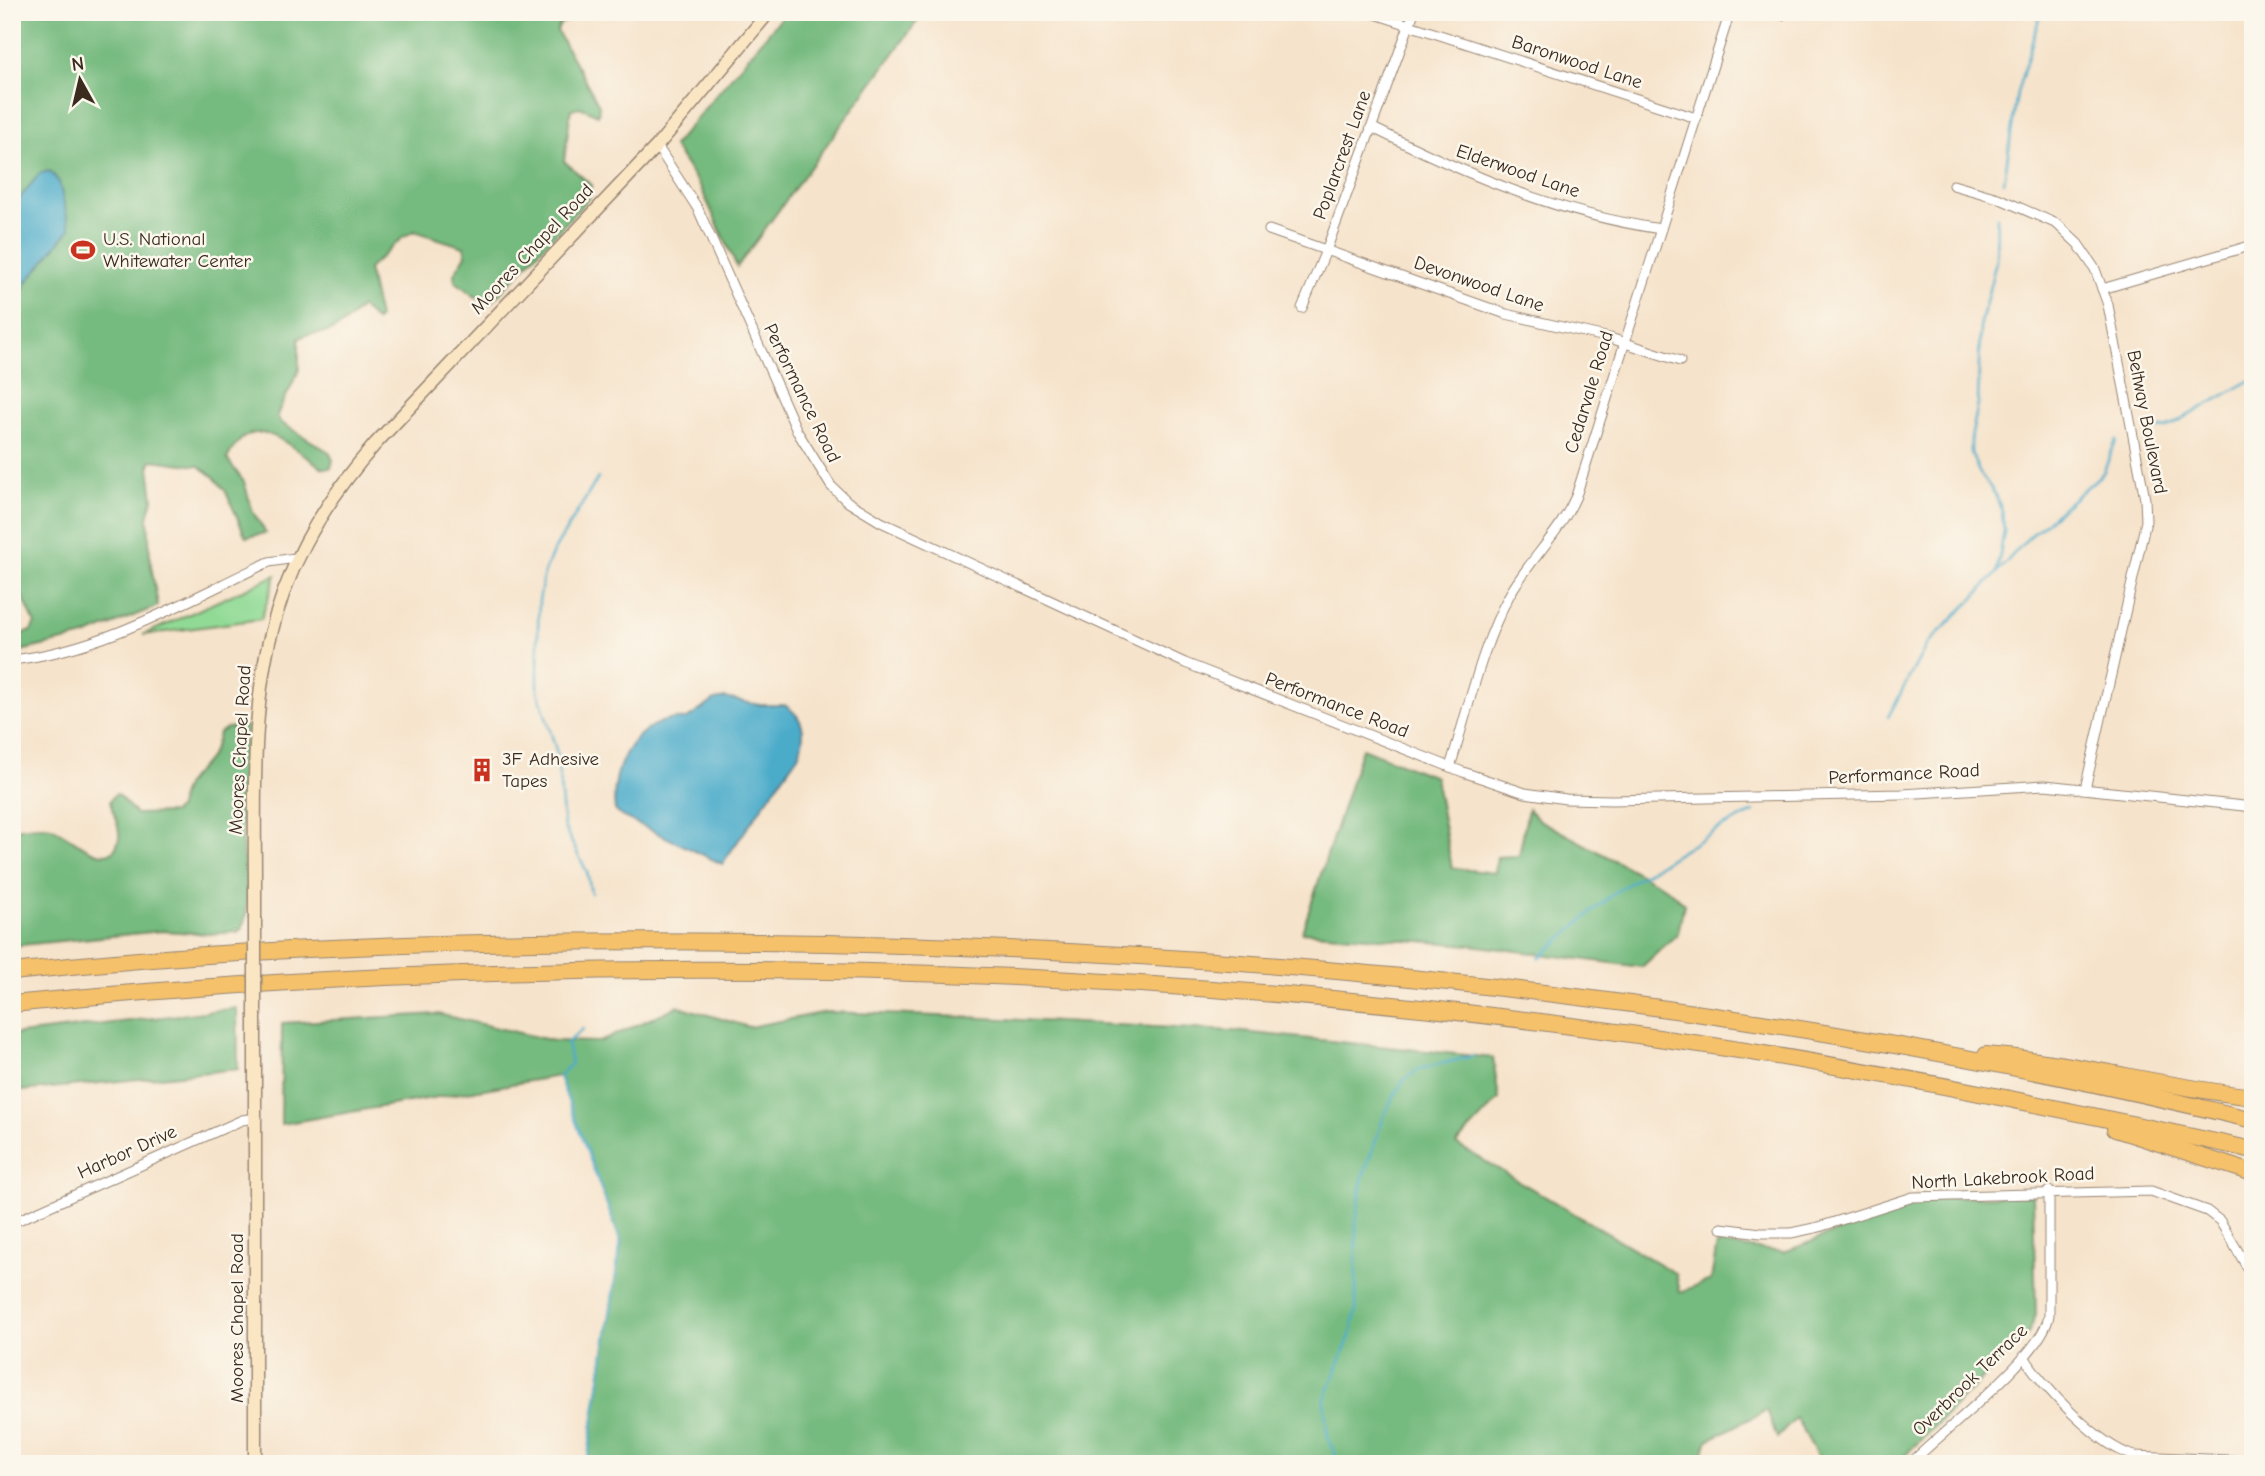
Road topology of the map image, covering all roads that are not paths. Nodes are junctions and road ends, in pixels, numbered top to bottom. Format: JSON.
{"nodes":[{"id":1,"x":769,"y":12,"type":"edge"},
{"id":2,"x":1369,"y":12,"type":"edge"},
{"id":3,"x":1414,"y":12,"type":"edge"},
{"id":4,"x":1730,"y":12,"type":"edge"},
{"id":5,"x":1409,"y":26,"type":"junction"},
{"id":6,"x":1696,"y":118,"type":"junction"},
{"id":7,"x":1370,"y":127,"type":"junction"},
{"id":8,"x":657,"y":146,"type":"junction"},
{"id":9,"x":1953,"y":185,"type":"dead end"},
{"id":10,"x":1661,"y":229,"type":"junction"},
{"id":11,"x":1269,"y":230,"type":"dead end"},
{"id":12,"x":2253,"y":245,"type":"edge"},
{"id":13,"x":1327,"y":248,"type":"junction"},
{"id":14,"x":2102,"y":289,"type":"junction"},
{"id":15,"x":1302,"y":308,"type":"dead end"},
{"id":16,"x":1623,"y":342,"type":"junction"},
{"id":17,"x":1680,"y":361,"type":"dead end"},
{"id":18,"x":295,"y":558,"type":"junction"},
{"id":19,"x":12,"y":660,"type":"edge"},
{"id":20,"x":1450,"y":767,"type":"junction"},
{"id":21,"x":2085,"y":789,"type":"junction"},
{"id":22,"x":2253,"y":807,"type":"edge"},
{"id":23,"x":12,"y":972,"type":"edge"},
{"id":24,"x":12,"y":1004,"type":"edge"},
{"id":25,"x":1897,"y":1047,"type":"junction"},
{"id":26,"x":2253,"y":1097,"type":"edge"},
{"id":27,"x":2053,"y":1107,"type":"junction"},
{"id":28,"x":257,"y":1118,"type":"junction"},
{"id":29,"x":2253,"y":1120,"type":"edge"},
{"id":30,"x":2253,"y":1150,"type":"edge"},
{"id":31,"x":2253,"y":1173,"type":"edge"},
{"id":32,"x":2049,"y":1192,"type":"junction"},
{"id":33,"x":12,"y":1223,"type":"edge"},
{"id":34,"x":1721,"y":1228,"type":"dead end"},
{"id":35,"x":2253,"y":1277,"type":"edge"},
{"id":36,"x":2024,"y":1356,"type":"junction"},
{"id":37,"x":2253,"y":1461,"type":"edge"},
{"id":38,"x":255,"y":1464,"type":"edge"},
{"id":39,"x":1910,"y":1464,"type":"edge"}],
"edges":[{"from":1,"to":8,"type":"main road","name":"Moores Chapel Road"},
{"from":2,"to":5,"type":"street","name":"Baronwood Lane"},
{"from":3,"to":5,"type":"street","name":"Poplarcrest Lane"},
{"from":4,"to":6,"type":"street","name":"Cedarvale Road"},
{"from":5,"to":6,"type":"street","name":"Baronwood Lane"},
{"from":5,"to":7,"type":"street","name":"Poplarcrest Lane"},
{"from":6,"to":10,"type":"street","name":"Cedarvale Road"},
{"from":7,"to":10,"type":"street","name":"Elderwood Lane"},
{"from":7,"to":13,"type":"street","name":"Poplarcrest Lane"},
{"from":8,"to":18,"type":"main road","name":"Moores Chapel Road"},
{"from":8,"to":20,"type":"street","name":"Performance Road"},
{"from":9,"to":14,"type":"street","name":"Beltway Boulevard"},
{"from":10,"to":16,"type":"street","name":"Cedarvale Road"},
{"from":11,"to":13,"type":"street","name":"Devonwood Lane"},
{"from":12,"to":14,"type":"street"},
{"from":13,"to":15,"type":"street","name":"Poplarcrest Lane"},
{"from":13,"to":16,"type":"street","name":"Devonwood Lane"},
{"from":14,"to":21,"type":"street","name":"Beltway Boulevard"},
{"from":16,"to":17,"type":"street","name":"Devonwood Lane"},
{"from":16,"to":20,"type":"street","name":"Cedarvale Road"},
{"from":18,"to":19,"type":"street"},
{"from":18,"to":28,"type":"main road","name":"Moores Chapel Road","bridge":true},
{"from":20,"to":21,"type":"street","name":"Performance Road"},
{"from":21,"to":22,"type":"street","name":"Performance Road"},
{"from":23,"to":25,"type":"highway"},
{"from":24,"to":27,"type":"highway"},
{"from":25,"to":26,"type":"highway"},
{"from":25,"to":29,"type":"highway"},
{"from":27,"to":30,"type":"highway"},
{"from":27,"to":31,"type":"highway"},
{"from":28,"to":33,"type":"street","name":"Harbor Drive"},
{"from":28,"to":38,"type":"main road","name":"Moores Chapel Road"},
{"from":32,"to":34,"type":"street","name":"North Lakebrook Road"},
{"from":32,"to":35,"type":"street","name":"North Lakebrook Road"},
{"from":32,"to":36,"type":"street","name":"Overbrook Terrace"},
{"from":36,"to":37,"type":"street"},
{"from":36,"to":39,"type":"street","name":"Overbrook Terrace"}]}
